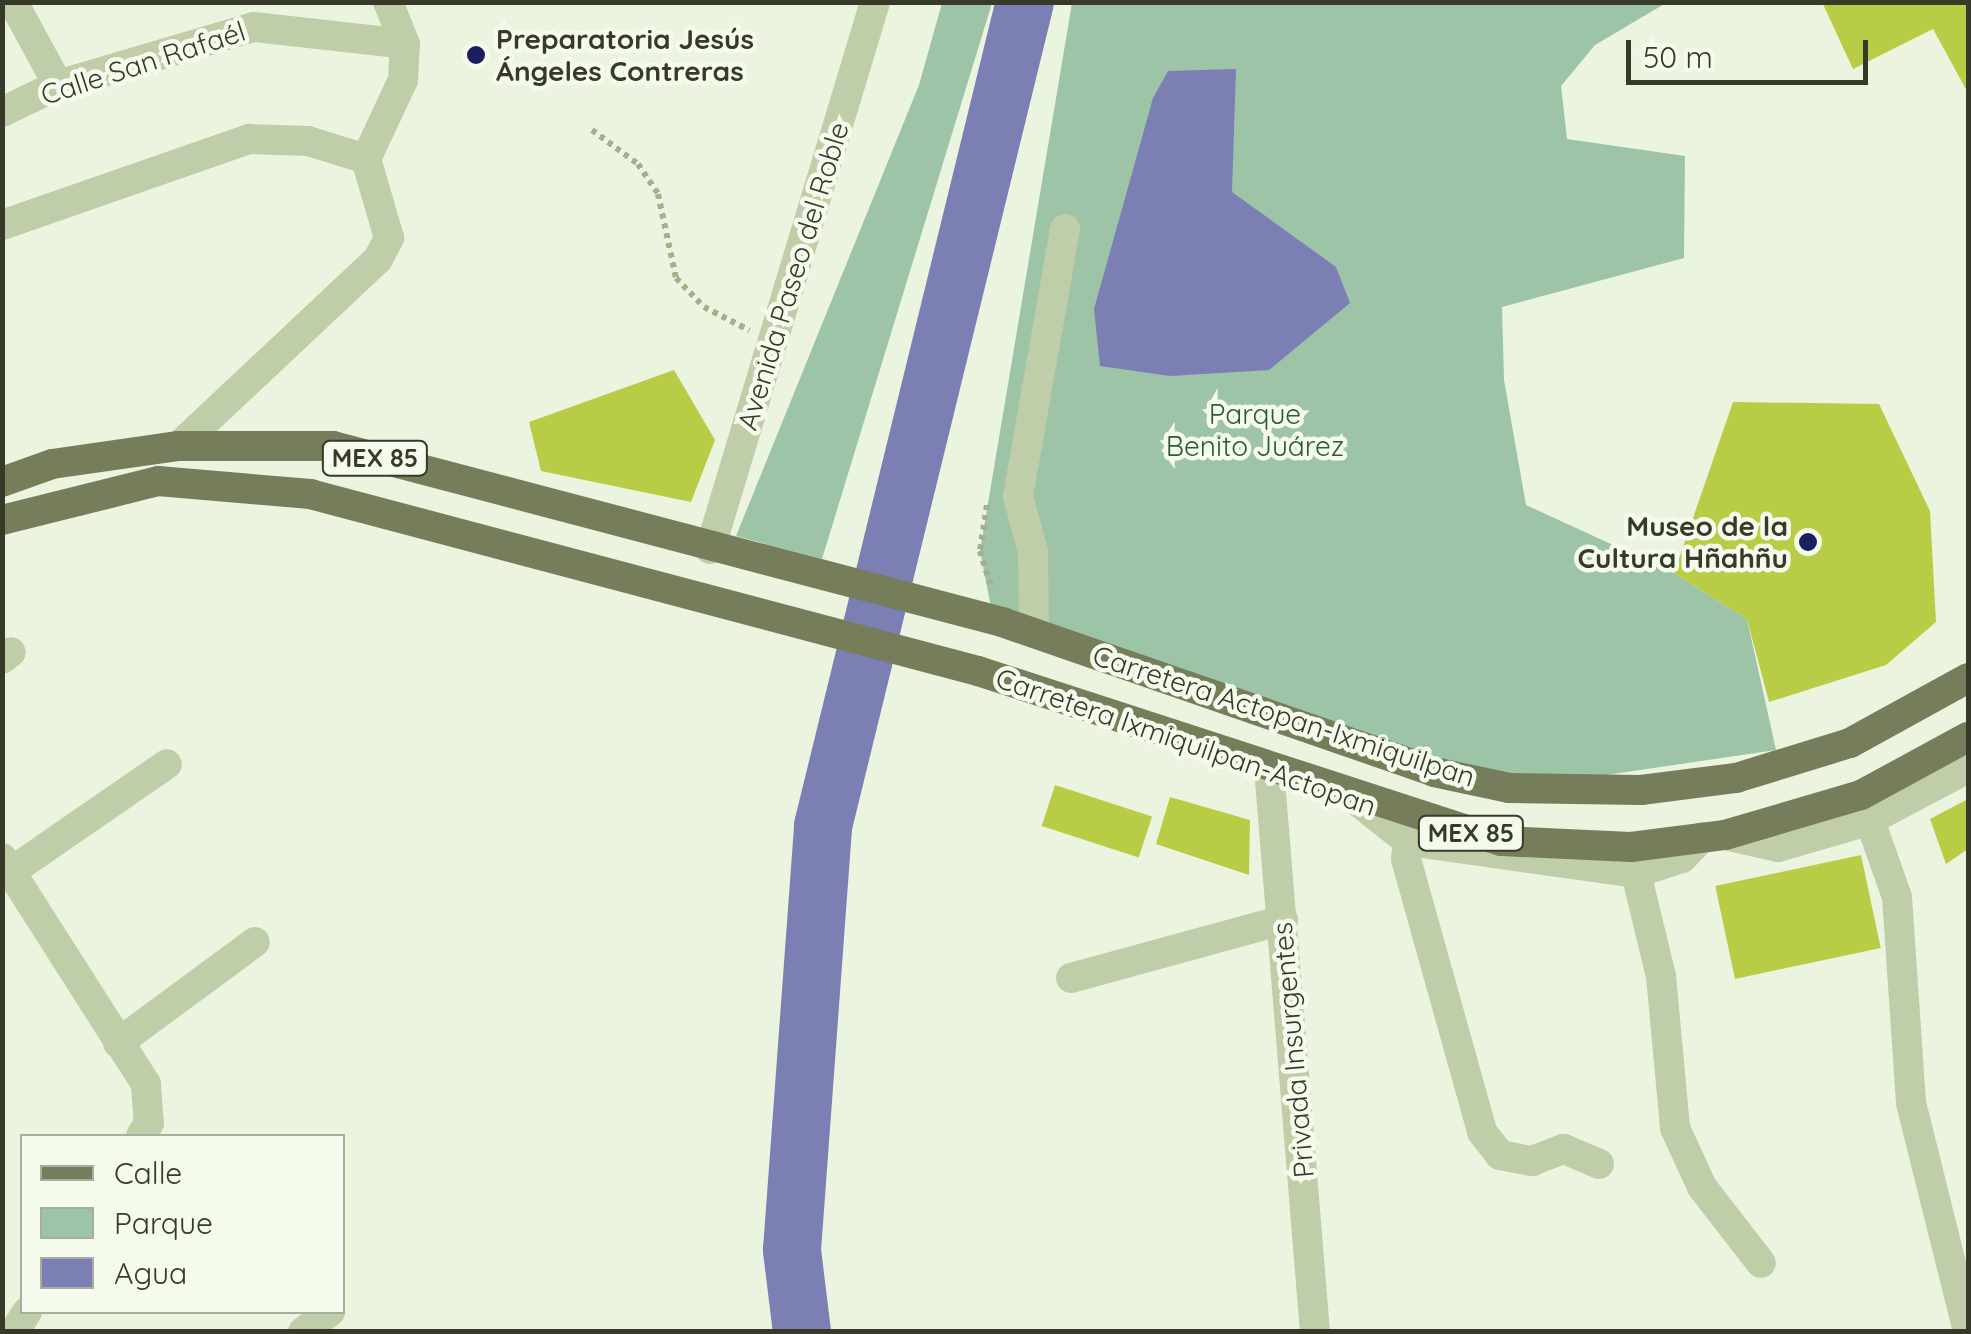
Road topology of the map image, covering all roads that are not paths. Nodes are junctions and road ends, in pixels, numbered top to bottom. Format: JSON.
{"nodes":[{"id":1,"x":13,"y":2,"type":"edge"},
{"id":2,"x":388,"y":2,"type":"edge"},
{"id":3,"x":876,"y":2,"type":"edge"},
{"id":4,"x":248,"y":14,"type":"edge"},
{"id":5,"x":406,"y":44,"type":"junction"},
{"id":6,"x":58,"y":85,"type":"junction"},
{"id":7,"x":2,"y":112,"type":"edge"},
{"id":8,"x":366,"y":159,"type":"junction"},
{"id":9,"x":2,"y":225,"type":"edge"},
{"id":10,"x":1066,"y":229,"type":"dead end"},
{"id":11,"x":179,"y":446,"type":"junction"},
{"id":12,"x":2,"y":482,"type":"edge"},
{"id":13,"x":2,"y":520,"type":"edge"},
{"id":14,"x":710,"y":549,"type":"junction"},
{"id":15,"x":1034,"y":632,"type":"junction"},
{"id":16,"x":1968,"y":678,"type":"edge"},
{"id":17,"x":1968,"y":737,"type":"edge"},
{"id":18,"x":167,"y":764,"type":"dead end"},
{"id":19,"x":1269,"y":768,"type":"junction"},
{"id":20,"x":1968,"y":768,"type":"edge"},
{"id":21,"x":1865,"y":808,"type":"junction"},
{"id":22,"x":1409,"y":829,"type":"junction"},
{"id":23,"x":1714,"y":836,"type":"junction"},
{"id":24,"x":7,"y":865,"type":"edge"},
{"id":25,"x":1636,"y":873,"type":"junction"},
{"id":26,"x":1282,"y":920,"type":"junction"},
{"id":27,"x":254,"y":942,"type":"dead end"},
{"id":28,"x":1070,"y":978,"type":"dead end"},
{"id":29,"x":118,"y":1042,"type":"junction"},
{"id":30,"x":141,"y":1134,"type":"edge"},
{"id":31,"x":1598,"y":1164,"type":"dead end"},
{"id":32,"x":1761,"y":1262,"type":"dead end"},
{"id":33,"x":327,"y":1314,"type":"edge"},
{"id":34,"x":1965,"y":1314,"type":"edge"},
{"id":35,"x":303,"y":1332,"type":"edge"},
{"id":36,"x":1315,"y":1332,"type":"edge"}],
"edges":[{"from":1,"to":6,"type":"street"},
{"from":2,"to":5,"type":"street"},
{"from":3,"to":14,"type":"street","name":"Avenida Paseo del Roble"},
{"from":4,"to":5,"type":"street","name":"Calle San Rafaél"},
{"from":4,"to":6,"type":"street","name":"Calle San Rafaél"},
{"from":5,"to":8,"type":"street"},
{"from":6,"to":7,"type":"street","name":"Calle San Rafaél"},
{"from":8,"to":9,"type":"street"},
{"from":8,"to":11,"type":"street"},
{"from":10,"to":15,"type":"street"},
{"from":11,"to":12,"type":"main road","number":"MEX 85"},
{"from":11,"to":14,"type":"main road","number":"MEX 85"},
{"from":13,"to":19,"type":"main road","name":"Carretera Ixmiquilpan-Actopan","number":"MEX 85"},
{"from":14,"to":15,"type":"main road","name":"Carretera Actopan-Ixmiquilpan","number":"MEX 85"},
{"from":15,"to":16,"type":"main road","name":"Carretera Actopan-Ixmiquilpan","number":"MEX 85"},
{"from":17,"to":21,"type":"main road","name":"Carretera Ixmiquilpan-Actopan","number":"MEX 85"},
{"from":18,"to":24,"type":"street"},
{"from":19,"to":22,"type":"main road","name":"Carretera Ixmiquilpan-Actopan","number":"MEX 85"},
{"from":19,"to":26,"type":"street","name":"Privada Insurgentes"},
{"from":20,"to":21,"type":"street"},
{"from":21,"to":23,"type":"main road","name":"Carretera Ixmiquilpan-Actopan","number":"MEX 85"},
{"from":21,"to":34,"type":"street"},
{"from":22,"to":23,"type":"main road","name":"Carretera Ixmiquilpan-Actopan","number":"MEX 85"},
{"from":22,"to":25,"type":"street"},
{"from":22,"to":31,"type":"street"},
{"from":23,"to":25,"type":"street"},
{"from":24,"to":29,"type":"street"},
{"from":25,"to":32,"type":"street"},
{"from":26,"to":28,"type":"street"},
{"from":26,"to":36,"type":"street","name":"Privada Insurgentes"},
{"from":27,"to":29,"type":"street"},
{"from":29,"to":30,"type":"street"},
{"from":33,"to":35,"type":"street"}]}
